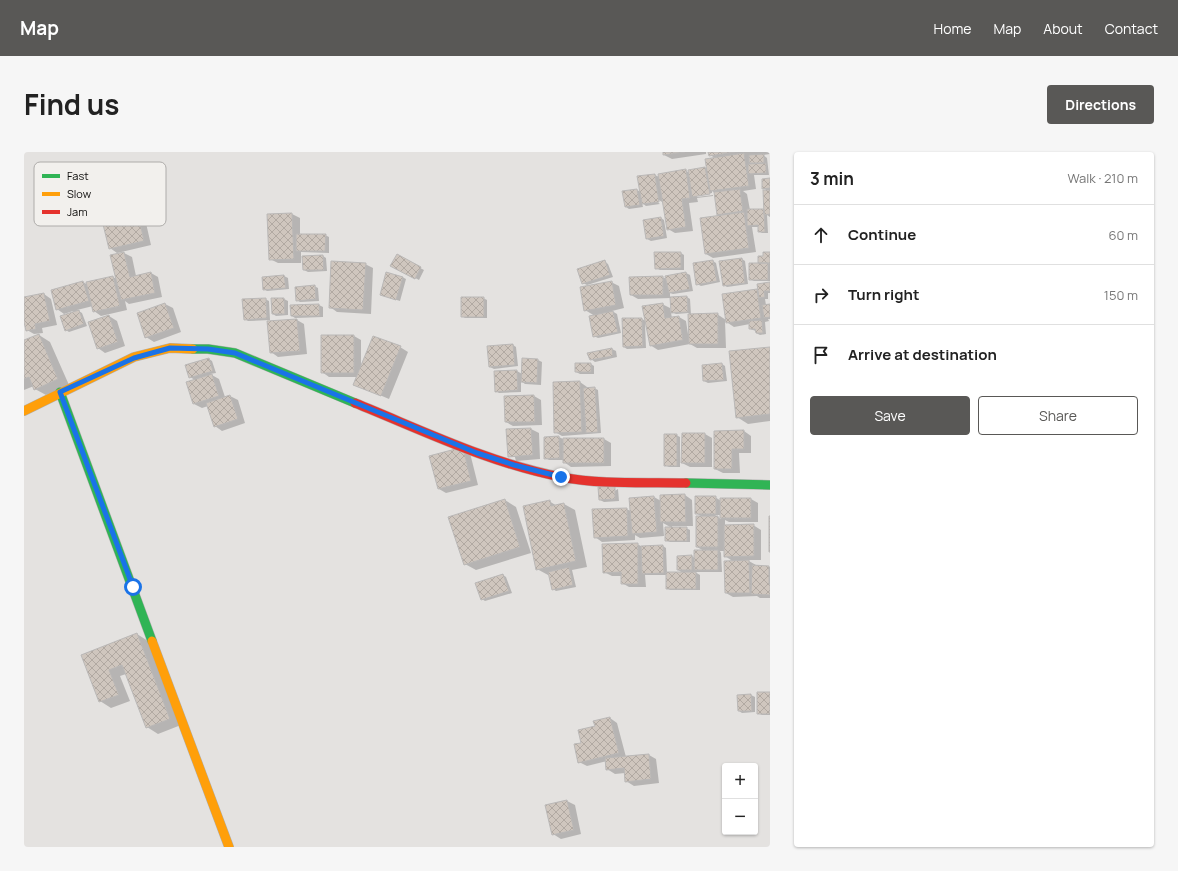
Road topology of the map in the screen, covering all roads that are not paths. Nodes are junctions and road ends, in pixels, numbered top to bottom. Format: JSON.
{"nodes":[{"id":1,"x":60,"y":392,"type":"junction"},
{"id":2,"x":24,"y":411,"type":"edge"},
{"id":3,"x":770,"y":485,"type":"edge"},
{"id":4,"x":229,"y":847,"type":"edge"}],
"edges":[{"from":1,"to":2,"type":"street"},
{"from":1,"to":3,"type":"street"},
{"from":1,"to":4,"type":"street"}]}
